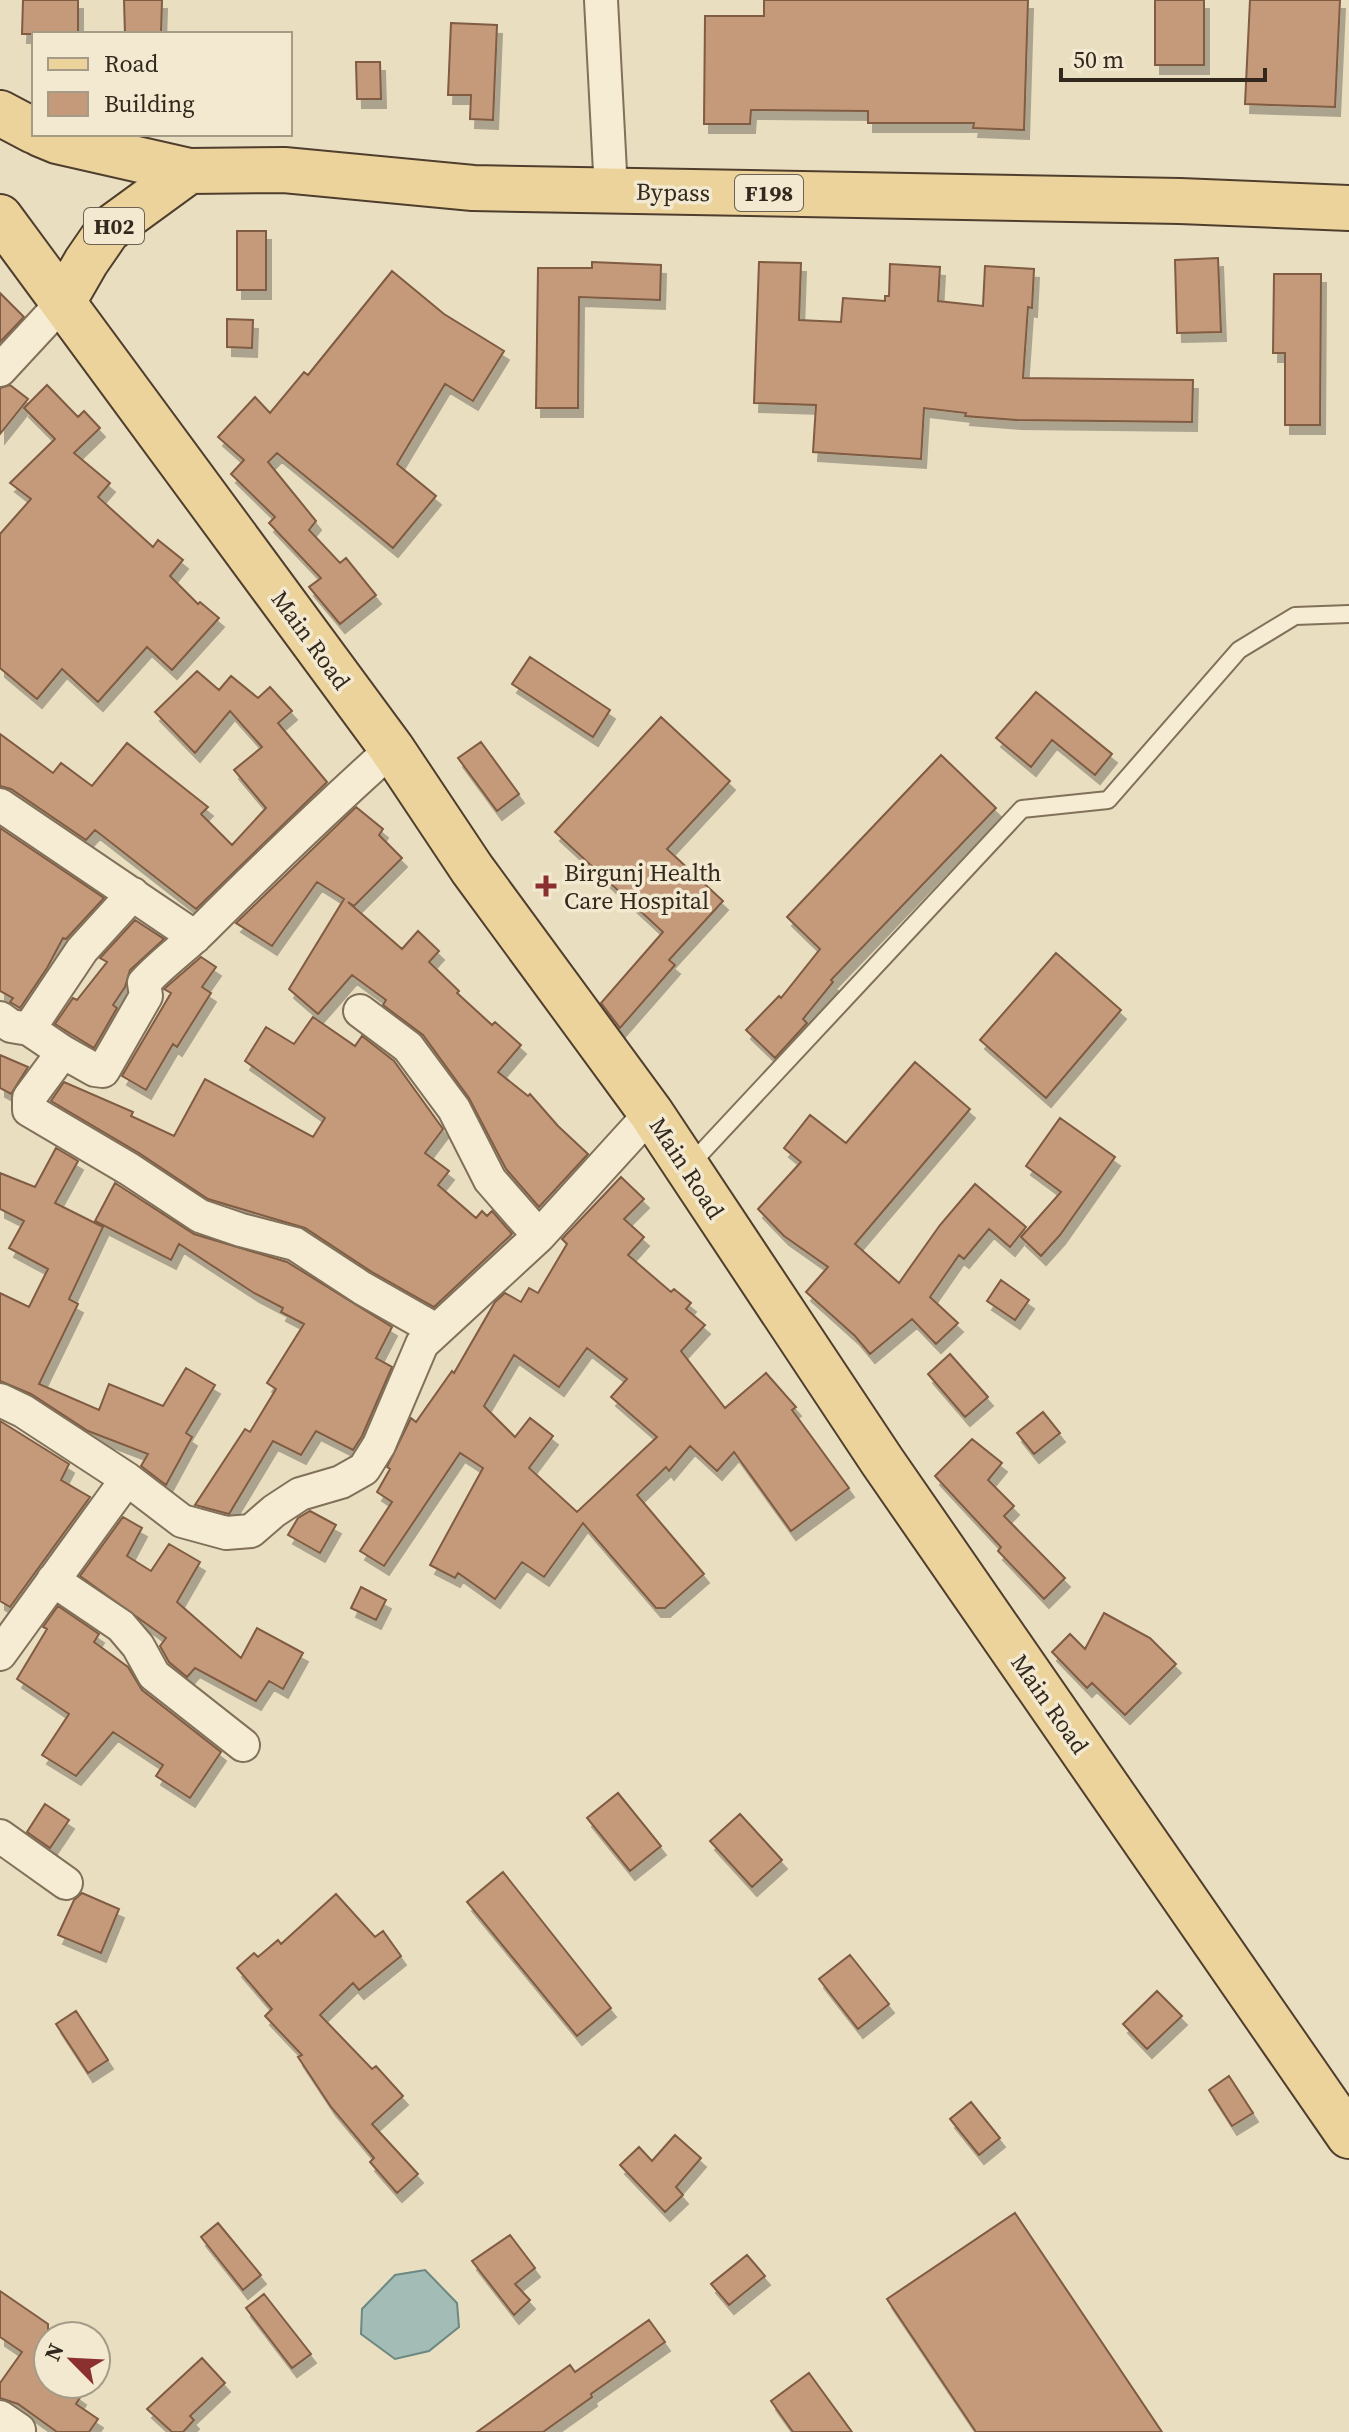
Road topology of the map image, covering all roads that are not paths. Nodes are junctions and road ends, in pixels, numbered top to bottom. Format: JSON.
{"nodes":[{"id":1,"x":601,"y":0,"type":"edge"},
{"id":2,"x":0,"y":113,"type":"edge"},
{"id":3,"x":32,"y":130,"type":"edge"},
{"id":4,"x":45,"y":136,"type":"edge"},
{"id":5,"x":189,"y":171,"type":"junction"},
{"id":6,"x":611,"y":191,"type":"junction"},
{"id":7,"x":1349,"y":208,"type":"edge"},
{"id":8,"x":0,"y":217,"type":"edge"},
{"id":9,"x":63,"y":302,"type":"junction"},
{"id":10,"x":0,"y":370,"type":"edge"},
{"id":11,"x":1349,"y":614,"type":"edge"},
{"id":12,"x":392,"y":749,"type":"junction"},
{"id":13,"x":0,"y":805,"type":"edge"},
{"id":14,"x":133,"y":894,"type":"junction"},
{"id":15,"x":195,"y":937,"type":"junction"},
{"id":16,"x":360,"y":1011,"type":"dead end"},
{"id":17,"x":10,"y":1029,"type":"edge"},
{"id":18,"x":63,"y":1052,"type":"junction"},
{"id":19,"x":651,"y":1113,"type":"junction"},
{"id":20,"x":687,"y":1168,"type":"junction"},
{"id":21,"x":539,"y":1236,"type":"junction"},
{"id":22,"x":436,"y":1330,"type":"junction"},
{"id":23,"x":0,"y":1400,"type":"edge"},
{"id":24,"x":127,"y":1479,"type":"junction"},
{"id":25,"x":53,"y":1580,"type":"junction"},
{"id":26,"x":0,"y":1654,"type":"edge"},
{"id":27,"x":243,"y":1745,"type":"dead end"},
{"id":28,"x":0,"y":1836,"type":"edge"},
{"id":29,"x":66,"y":1883,"type":"dead end"},
{"id":30,"x":1349,"y":2136,"type":"edge"},
{"id":31,"x":0,"y":2417,"type":"edge"},
{"id":32,"x":17,"y":2432,"type":"edge"}],
"edges":[{"from":1,"to":6,"type":"street"},
{"from":2,"to":3,"type":"main road"},
{"from":4,"to":5,"type":"main road","name":"Bypass","number":"F198"},
{"from":5,"to":6,"type":"main road","name":"Bypass","number":"F198"},
{"from":5,"to":9,"type":"main road","number":"H02"},
{"from":6,"to":7,"type":"main road","name":"Bypass","number":"F198"},
{"from":8,"to":9,"type":"main road","name":"Main Road"},
{"from":9,"to":10,"type":"street"},
{"from":9,"to":12,"type":"main road","name":"Main Road"},
{"from":11,"to":20,"type":"lane"},
{"from":12,"to":15,"type":"street"},
{"from":12,"to":19,"type":"main road","name":"Main Road"},
{"from":13,"to":14,"type":"street"},
{"from":14,"to":15,"type":"street"},
{"from":14,"to":17,"type":"street"},
{"from":15,"to":18,"type":"street"},
{"from":16,"to":21,"type":"street"},
{"from":17,"to":18,"type":"street"},
{"from":18,"to":22,"type":"street"},
{"from":19,"to":20,"type":"main road","name":"Main Road"},
{"from":19,"to":21,"type":"street"},
{"from":20,"to":30,"type":"main road","name":"Main Road"},
{"from":21,"to":22,"type":"street"},
{"from":22,"to":24,"type":"street"},
{"from":23,"to":24,"type":"street"},
{"from":24,"to":25,"type":"street"},
{"from":25,"to":26,"type":"street"},
{"from":25,"to":27,"type":"street"},
{"from":28,"to":29,"type":"street"},
{"from":31,"to":32,"type":"street"}]}
